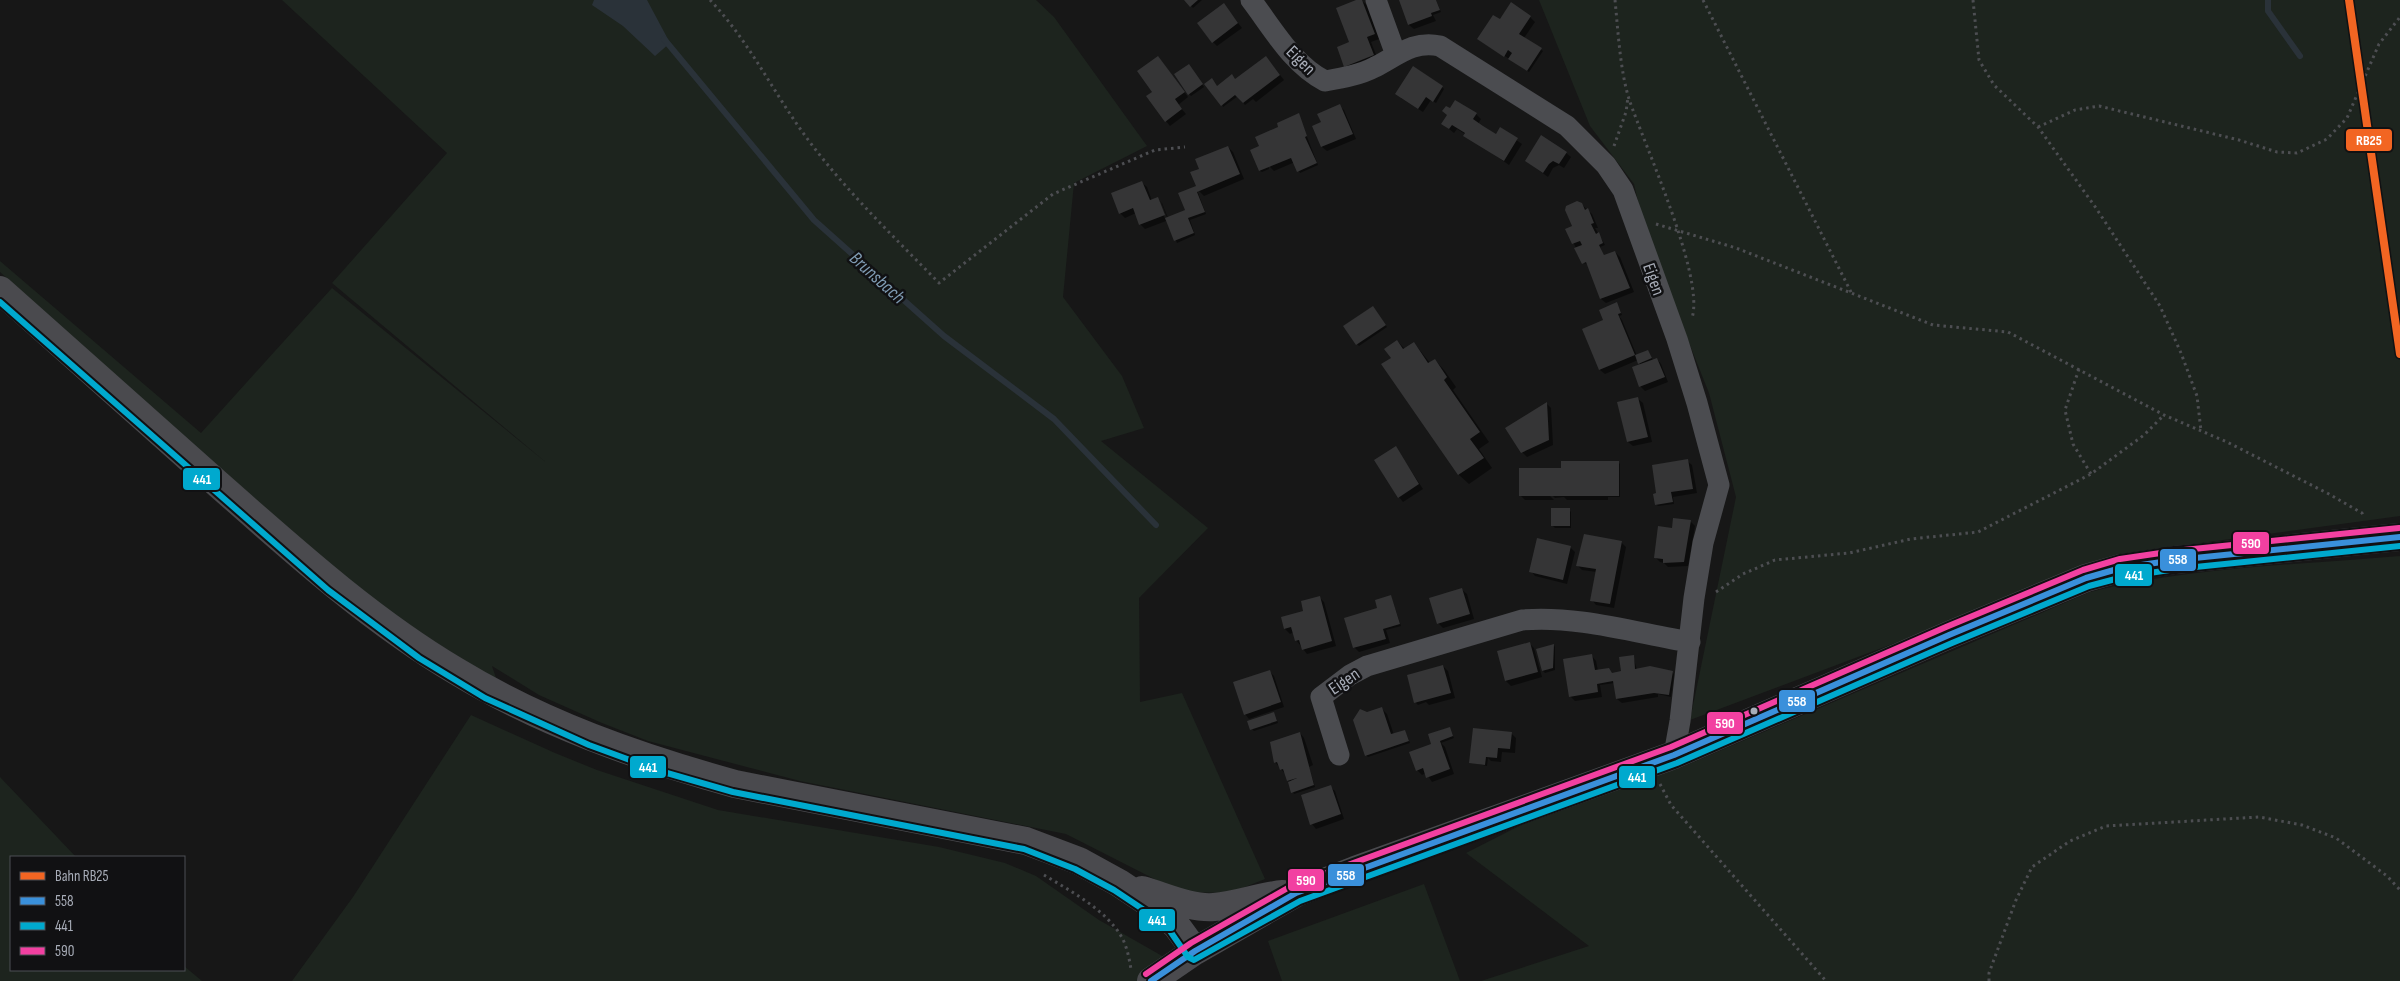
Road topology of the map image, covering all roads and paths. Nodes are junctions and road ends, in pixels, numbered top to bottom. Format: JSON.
{"nodes":[{"id":1,"x":710,"y":0,"type":"edge"},
{"id":2,"x":1251,"y":0,"type":"edge"},
{"id":3,"x":1376,"y":0,"type":"edge"},
{"id":4,"x":1615,"y":0,"type":"edge"},
{"id":5,"x":1703,"y":0,"type":"edge"},
{"id":6,"x":1973,"y":0,"type":"edge"},
{"id":7,"x":2400,"y":17,"type":"edge"},
{"id":8,"x":1396,"y":55,"type":"junction"},
{"id":9,"x":1628,"y":96,"type":"junction"},
{"id":10,"x":2038,"y":127,"type":"junction"},
{"id":11,"x":1185,"y":147,"type":"dead end"},
{"id":12,"x":1606,"y":165,"type":"junction"},
{"id":13,"x":1634,"y":220,"type":"junction"},
{"id":14,"x":1677,"y":230,"type":"junction"},
{"id":15,"x":0,"y":290,"type":"edge"},
{"id":16,"x":1852,"y":294,"type":"junction"},
{"id":17,"x":1689,"y":326,"type":"dead end"},
{"id":18,"x":2079,"y":369,"type":"junction"},
{"id":19,"x":2164,"y":415,"type":"junction"},
{"id":20,"x":2201,"y":431,"type":"junction"},
{"id":21,"x":2091,"y":474,"type":"junction"},
{"id":22,"x":2400,"y":537,"type":"edge"},
{"id":23,"x":2369,"y":540,"type":"junction"},
{"id":24,"x":1694,"y":598,"type":"junction"},
{"id":25,"x":1690,"y":642,"type":"junction"},
{"id":26,"x":1339,"y":755,"type":"dead end"},
{"id":27,"x":1662,"y":759,"type":"junction"},
{"id":28,"x":1040,"y":872,"type":"dead end"},
{"id":29,"x":1119,"y":883,"type":"junction"},
{"id":30,"x":2400,"y":890,"type":"edge"},
{"id":31,"x":1296,"y":893,"type":"junction"},
{"id":32,"x":1195,"y":952,"type":"junction"},
{"id":33,"x":1141,"y":976,"type":"edge"},
{"id":34,"x":1826,"y":981,"type":"edge"},
{"id":35,"x":1989,"y":981,"type":"edge"}],
"edges":[{"from":1,"to":11,"type":"path"},
{"from":2,"to":8,"type":"street","name":"Eigen"},
{"from":3,"to":8,"type":"street"},
{"from":4,"to":9,"type":"path"},
{"from":5,"to":16,"type":"path"},
{"from":6,"to":10,"type":"path"},
{"from":7,"to":10,"type":"path"},
{"from":8,"to":12,"type":"street","name":"Eigen"},
{"from":9,"to":12,"type":"path"},
{"from":9,"to":14,"type":"path"},
{"from":10,"to":20,"type":"path"},
{"from":12,"to":13,"type":"street","name":"Eigen"},
{"from":13,"to":14,"type":"path"},
{"from":13,"to":24,"type":"street","name":"Eigen"},
{"from":14,"to":16,"type":"path"},
{"from":14,"to":17,"type":"path"},
{"from":15,"to":29,"type":"street"},
{"from":16,"to":18,"type":"path"},
{"from":18,"to":19,"type":"path"},
{"from":18,"to":21,"type":"path"},
{"from":19,"to":20,"type":"path"},
{"from":19,"to":21,"type":"path"},
{"from":20,"to":23,"type":"path"},
{"from":21,"to":24,"type":"path"},
{"from":22,"to":23,"type":"street"},
{"from":23,"to":27,"type":"street"},
{"from":24,"to":25,"type":"street","name":"Eigen"},
{"from":25,"to":26,"type":"street","name":"Eigen"},
{"from":25,"to":27,"type":"street","name":"Eigen"},
{"from":27,"to":31,"type":"street"},
{"from":27,"to":34,"type":"path"},
{"from":28,"to":33,"type":"path"},
{"from":29,"to":31,"type":"street"},
{"from":29,"to":32,"type":"street"},
{"from":30,"to":35,"type":"path"},
{"from":31,"to":32,"type":"street"},
{"from":32,"to":33,"type":"street"}]}
